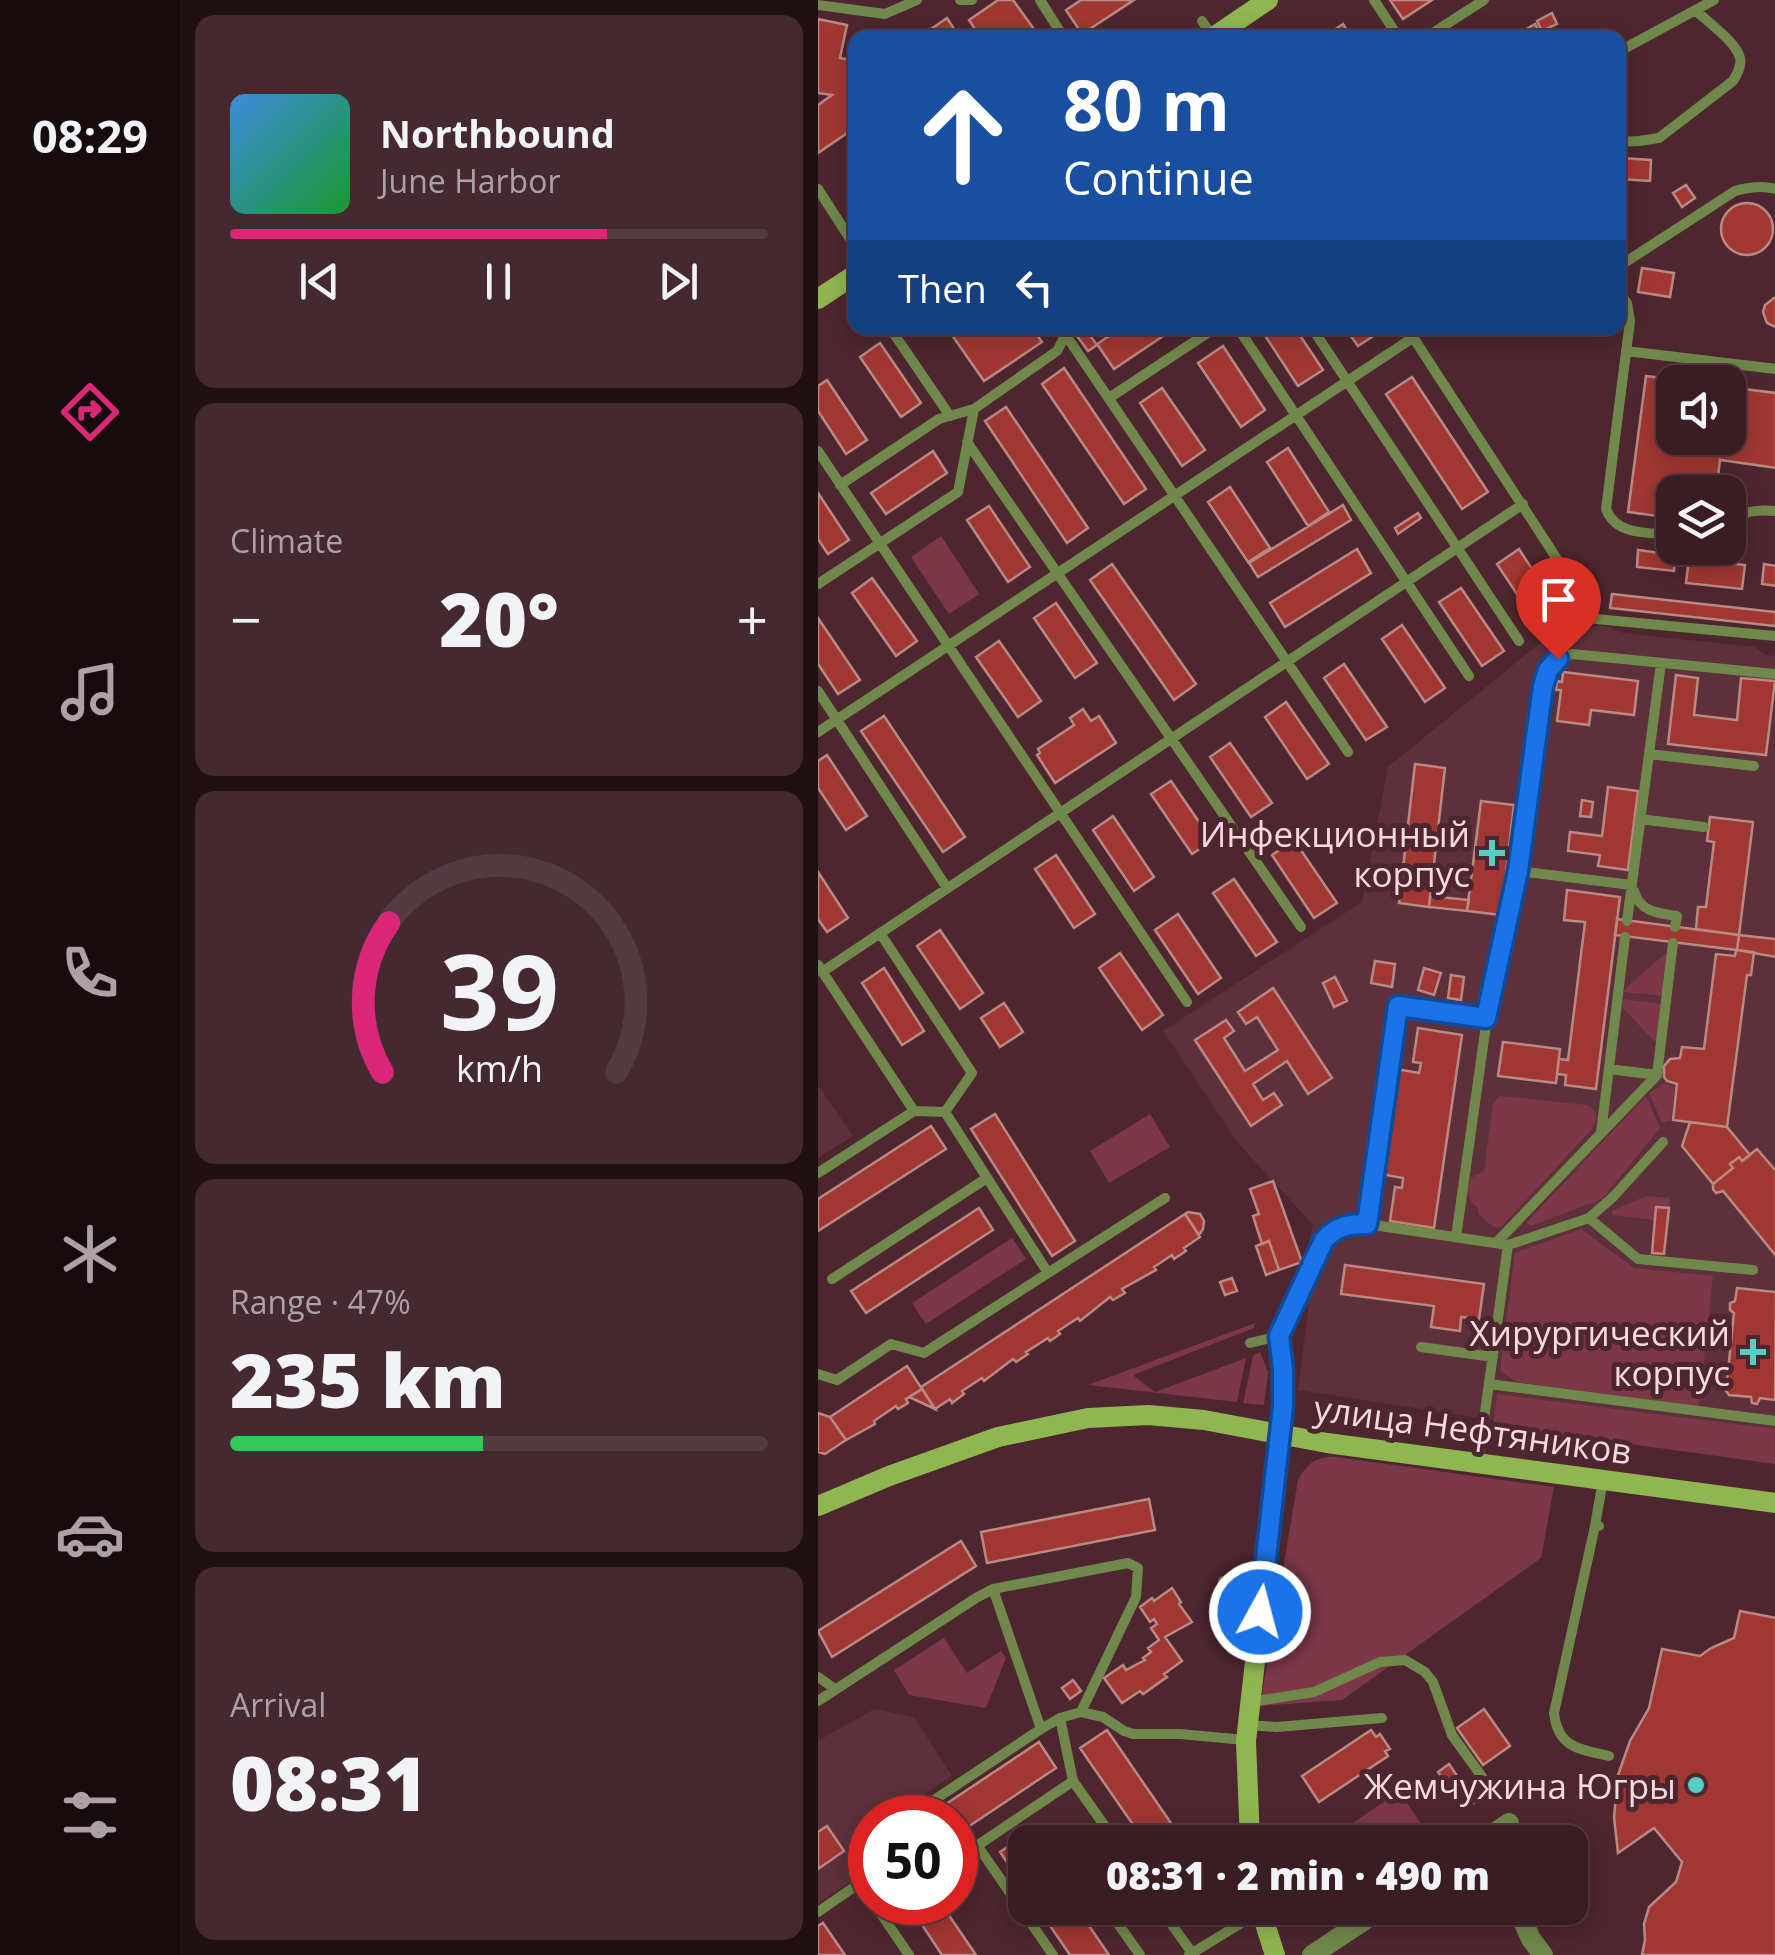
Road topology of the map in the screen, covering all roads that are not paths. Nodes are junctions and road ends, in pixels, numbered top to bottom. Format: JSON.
{"nodes":[{"id":1,"x":917,"y":0,"type":"edge"},
{"id":2,"x":960,"y":0,"type":"edge"},
{"id":3,"x":972,"y":0,"type":"edge"},
{"id":4,"x":1040,"y":0,"type":"edge"},
{"id":5,"x":1268,"y":0,"type":"edge"},
{"id":6,"x":1374,"y":0,"type":"edge"},
{"id":7,"x":1484,"y":0,"type":"edge"},
{"id":8,"x":1714,"y":0,"type":"edge"},
{"id":9,"x":818,"y":4,"type":"edge"},
{"id":10,"x":1695,"y":10,"type":"junction"},
{"id":11,"x":1059,"y":30,"type":"edge"},
{"id":12,"x":1213,"y":30,"type":"edge"},
{"id":13,"x":1394,"y":30,"type":"edge"},
{"id":14,"x":1437,"y":30,"type":"edge"},
{"id":15,"x":1626,"y":48,"type":"edge"},
{"id":16,"x":1626,"y":142,"type":"edge"},
{"id":17,"x":818,"y":189,"type":"edge"},
{"id":18,"x":1776,"y":189,"type":"edge"},
{"id":19,"x":843,"y":200,"type":"dead end"},
{"id":20,"x":830,"y":208,"type":"junction"},
{"id":21,"x":848,"y":236,"type":"edge"},
{"id":22,"x":1626,"y":262,"type":"edge"},
{"id":23,"x":848,"y":280,"type":"edge"},
{"id":24,"x":818,"y":299,"type":"edge"},
{"id":25,"x":1626,"y":302,"type":"edge"},
{"id":26,"x":895,"y":335,"type":"edge"},
{"id":27,"x":1065,"y":335,"type":"edge"},
{"id":28,"x":1071,"y":335,"type":"edge"},
{"id":29,"x":1204,"y":335,"type":"edge"},
{"id":30,"x":1243,"y":335,"type":"edge"},
{"id":31,"x":1317,"y":335,"type":"edge"},
{"id":32,"x":1406,"y":335,"type":"edge"},
{"id":33,"x":1412,"y":335,"type":"edge"},
{"id":34,"x":1626,"y":351,"type":"junction"},
{"id":35,"x":1776,"y":370,"type":"edge"},
{"id":36,"x":1348,"y":381,"type":"junction"},
{"id":37,"x":1109,"y":398,"type":"junction"},
{"id":38,"x":974,"y":409,"type":"junction"},
{"id":39,"x":1296,"y":415,"type":"junction"},
{"id":40,"x":950,"y":416,"type":"junction"},
{"id":41,"x":967,"y":442,"type":"junction"},
{"id":42,"x":818,"y":451,"type":"edge"},
{"id":43,"x":840,"y":484,"type":"junction"},
{"id":44,"x":1175,"y":495,"type":"junction"},
{"id":45,"x":1522,"y":504,"type":"junction"},
{"id":46,"x":1776,"y":511,"type":"edge"},
{"id":47,"x":1746,"y":513,"type":"edge"},
{"id":48,"x":1656,"y":533,"type":"edge"},
{"id":49,"x":880,"y":543,"type":"junction"},
{"id":50,"x":1458,"y":548,"type":"junction"},
{"id":51,"x":1058,"y":573,"type":"junction"},
{"id":52,"x":1406,"y":582,"type":"junction"},
{"id":53,"x":818,"y":584,"type":"edge"},
{"id":54,"x":1776,"y":636,"type":"edge"},
{"id":55,"x":1520,"y":641,"type":"dead end"},
{"id":56,"x":948,"y":646,"type":"junction"},
{"id":57,"x":1287,"y":662,"type":"junction"},
{"id":58,"x":1661,"y":663,"type":"junction"},
{"id":59,"x":1776,"y":674,"type":"edge"},
{"id":60,"x":1469,"y":676,"type":"dead end"},
{"id":61,"x":818,"y":691,"type":"edge"},
{"id":62,"x":836,"y":720,"type":"junction"},
{"id":63,"x":818,"y":732,"type":"edge"},
{"id":64,"x":1172,"y":738,"type":"junction"},
{"id":65,"x":1348,"y":752,"type":"dead end"},
{"id":66,"x":1649,"y":754,"type":"junction"},
{"id":67,"x":1754,"y":766,"type":"dead end"},
{"id":68,"x":1060,"y":813,"type":"junction"},
{"id":69,"x":1640,"y":819,"type":"junction"},
{"id":70,"x":1704,"y":827,"type":"dead end"},
{"id":71,"x":1518,"y":871,"type":"junction"},
{"id":72,"x":1632,"y":885,"type":"junction"},
{"id":73,"x":948,"y":888,"type":"junction"},
{"id":74,"x":1627,"y":921,"type":"dead end"},
{"id":75,"x":1675,"y":926,"type":"dead end"},
{"id":76,"x":1301,"y":927,"type":"dead end"},
{"id":77,"x":880,"y":933,"type":"junction"},
{"id":78,"x":1625,"y":936,"type":"dead end"},
{"id":79,"x":1673,"y":942,"type":"dead end"},
{"id":80,"x":820,"y":968,"type":"edge"},
{"id":81,"x":1186,"y":1002,"type":"dead end"},
{"id":82,"x":1486,"y":1018,"type":"junction"},
{"id":83,"x":1609,"y":1069,"type":"junction"},
{"id":84,"x":1657,"y":1075,"type":"junction"},
{"id":85,"x":914,"y":1112,"type":"junction"},
{"id":86,"x":945,"y":1112,"type":"junction"},
{"id":87,"x":1601,"y":1133,"type":"junction"},
{"id":88,"x":1664,"y":1142,"type":"dead end"},
{"id":89,"x":818,"y":1174,"type":"edge"},
{"id":90,"x":987,"y":1178,"type":"junction"},
{"id":91,"x":1165,"y":1198,"type":"dead end"},
{"id":92,"x":1589,"y":1218,"type":"junction"},
{"id":93,"x":1367,"y":1224,"type":"junction"},
{"id":94,"x":1456,"y":1238,"type":"junction"},
{"id":95,"x":1502,"y":1244,"type":"junction"},
{"id":96,"x":1753,"y":1270,"type":"dead end"},
{"id":97,"x":1048,"y":1273,"type":"junction"},
{"id":98,"x":832,"y":1279,"type":"dead end"},
{"id":99,"x":1279,"y":1336,"type":"junction"},
{"id":100,"x":1250,"y":1343,"type":"dead end"},
{"id":101,"x":1420,"y":1347,"type":"dead end"},
{"id":102,"x":1493,"y":1357,"type":"junction"},
{"id":103,"x":818,"y":1374,"type":"edge"},
{"id":104,"x":1489,"y":1384,"type":"junction"},
{"id":105,"x":1776,"y":1422,"type":"edge"},
{"id":106,"x":1281,"y":1434,"type":"junction"},
{"id":107,"x":1478,"y":1464,"type":"junction"},
{"id":108,"x":1603,"y":1480,"type":"junction"},
{"id":109,"x":1776,"y":1504,"type":"edge"},
{"id":110,"x":818,"y":1506,"type":"edge"},
{"id":111,"x":1224,"y":1581,"type":"dead end"},
{"id":112,"x":1264,"y":1581,"type":"junction"},
{"id":113,"x":994,"y":1589,"type":"junction"},
{"id":114,"x":818,"y":1677,"type":"edge"},
{"id":115,"x":836,"y":1689,"type":"junction"},
{"id":116,"x":818,"y":1701,"type":"edge"},
{"id":117,"x":1250,"y":1702,"type":"junction"},
{"id":118,"x":1081,"y":1712,"type":"junction"},
{"id":119,"x":1060,"y":1718,"type":"junction"},
{"id":120,"x":1382,"y":1718,"type":"dead end"},
{"id":121,"x":1041,"y":1729,"type":"junction"},
{"id":122,"x":1247,"y":1733,"type":"junction"},
{"id":123,"x":1609,"y":1756,"type":"dead end"},
{"id":124,"x":1074,"y":1781,"type":"junction"},
{"id":125,"x":942,"y":1795,"type":"edge"},
{"id":126,"x":1495,"y":1795,"type":"dead end"},
{"id":127,"x":1104,"y":1825,"type":"edge"},
{"id":128,"x":1250,"y":1825,"type":"edge"},
{"id":129,"x":978,"y":1844,"type":"edge"},
{"id":130,"x":978,"y":1846,"type":"edge"},
{"id":131,"x":848,"y":1892,"type":"edge"},
{"id":132,"x":818,"y":1912,"type":"edge"},
{"id":133,"x":888,"y":1925,"type":"edge"},
{"id":134,"x":1120,"y":1925,"type":"edge"},
{"id":135,"x":1171,"y":1925,"type":"edge"},
{"id":136,"x":1236,"y":1925,"type":"edge"},
{"id":137,"x":1266,"y":1925,"type":"edge"},
{"id":138,"x":1357,"y":1925,"type":"edge"},
{"id":139,"x":1525,"y":1925,"type":"edge"},
{"id":140,"x":1190,"y":1954,"type":"edge"},
{"id":141,"x":908,"y":1955,"type":"edge"},
{"id":142,"x":1053,"y":1955,"type":"edge"},
{"id":143,"x":1140,"y":1955,"type":"edge"},
{"id":144,"x":1275,"y":1955,"type":"edge"},
{"id":145,"x":1312,"y":1955,"type":"edge"},
{"id":146,"x":1542,"y":1955,"type":"edge"}],
"edges":[{"from":1,"to":9,"type":"lane"},
{"from":2,"to":3,"type":"lane"},
{"from":4,"to":11,"type":"lane"},
{"from":5,"to":12,"type":"main road"},
{"from":6,"to":13,"type":"lane"},
{"from":7,"to":14,"type":"lane"},
{"from":8,"to":10,"type":"lane"},
{"from":10,"to":15,"type":"lane"},
{"from":10,"to":16,"type":"lane"},
{"from":17,"to":20,"type":"lane"},
{"from":18,"to":22,"type":"lane"},
{"from":19,"to":20,"type":"lane"},
{"from":20,"to":21,"type":"lane"},
{"from":23,"to":24,"type":"main road"},
{"from":25,"to":34,"type":"lane"},
{"from":26,"to":40,"type":"lane"},
{"from":27,"to":38,"type":"lane"},
{"from":28,"to":37,"type":"lane"},
{"from":29,"to":37,"type":"lane"},
{"from":30,"to":39,"type":"lane"},
{"from":31,"to":36,"type":"lane"},
{"from":32,"to":36,"type":"lane"},
{"from":33,"to":45,"type":"lane"},
{"from":34,"to":35,"type":"lane"},
{"from":34,"to":48,"type":"lane"},
{"from":36,"to":39,"type":"lane"},
{"from":36,"to":50,"type":"lane"},
{"from":37,"to":44,"type":"lane"},
{"from":38,"to":40,"type":"lane"},
{"from":38,"to":41,"type":"lane"},
{"from":39,"to":44,"type":"lane"},
{"from":39,"to":52,"type":"lane"},
{"from":40,"to":43,"type":"lane"},
{"from":41,"to":49,"type":"lane"},
{"from":41,"to":51,"type":"lane"},
{"from":42,"to":43,"type":"lane"},
{"from":43,"to":49,"type":"lane"},
{"from":44,"to":51,"type":"lane"},
{"from":44,"to":57,"type":"lane"},
{"from":45,"to":50,"type":"lane"},
{"from":45,"to":54,"type":"lane"},
{"from":46,"to":47,"type":"lane"},
{"from":49,"to":53,"type":"lane"},
{"from":49,"to":56,"type":"lane"},
{"from":50,"to":52,"type":"lane"},
{"from":50,"to":55,"type":"lane"},
{"from":51,"to":56,"type":"lane"},
{"from":51,"to":64,"type":"lane"},
{"from":52,"to":57,"type":"lane"},
{"from":52,"to":60,"type":"lane"},
{"from":56,"to":62,"type":"lane"},
{"from":56,"to":68,"type":"lane"},
{"from":57,"to":64,"type":"lane"},
{"from":57,"to":65,"type":"lane"},
{"from":58,"to":59,"type":"lane"},
{"from":58,"to":66,"type":"lane"},
{"from":58,"to":71,"type":"lane"},
{"from":61,"to":62,"type":"lane"},
{"from":62,"to":63,"type":"lane"},
{"from":62,"to":73,"type":"lane"},
{"from":64,"to":68,"type":"lane"},
{"from":64,"to":76,"type":"lane"},
{"from":66,"to":67,"type":"lane"},
{"from":66,"to":69,"type":"lane"},
{"from":68,"to":73,"type":"lane"},
{"from":68,"to":81,"type":"lane"},
{"from":69,"to":70,"type":"lane"},
{"from":69,"to":72,"type":"lane"},
{"from":71,"to":72,"type":"lane"},
{"from":71,"to":82,"type":"lane"},
{"from":72,"to":74,"type":"lane"},
{"from":72,"to":75,"type":"lane"},
{"from":73,"to":77,"type":"lane"},
{"from":77,"to":80,"type":"lane"},
{"from":77,"to":86,"type":"lane"},
{"from":78,"to":83,"type":"lane"},
{"from":79,"to":84,"type":"lane"},
{"from":80,"to":85,"type":"lane"},
{"from":82,"to":93,"type":"lane"},
{"from":82,"to":94,"type":"lane"},
{"from":83,"to":84,"type":"lane"},
{"from":83,"to":87,"type":"lane"},
{"from":84,"to":87,"type":"lane"},
{"from":85,"to":86,"type":"lane"},
{"from":85,"to":89,"type":"lane"},
{"from":86,"to":90,"type":"lane"},
{"from":87,"to":95,"type":"lane"},
{"from":88,"to":92,"type":"lane"},
{"from":90,"to":97,"type":"lane"},
{"from":90,"to":98,"type":"lane"},
{"from":91,"to":97,"type":"lane"},
{"from":92,"to":95,"type":"lane"},
{"from":92,"to":96,"type":"lane"},
{"from":93,"to":94,"type":"lane"},
{"from":93,"to":99,"type":"lane"},
{"from":94,"to":95,"type":"lane"},
{"from":95,"to":102,"type":"lane"},
{"from":97,"to":103,"type":"lane"},
{"from":99,"to":100,"type":"lane"},
{"from":99,"to":106,"type":"street"},
{"from":101,"to":102,"type":"lane"},
{"from":102,"to":104,"type":"lane"},
{"from":104,"to":105,"type":"lane"},
{"from":104,"to":107,"type":"lane"},
{"from":106,"to":107,"type":"main road","name":"улица Нефтяников"},
{"from":106,"to":110,"type":"main road","name":"улица Нефтяников"},
{"from":106,"to":112,"type":"main road"},
{"from":107,"to":108,"type":"main road","name":"улица Нефтяников"},
{"from":108,"to":109,"type":"main road","name":"улица Нефтяников"},
{"from":108,"to":123,"type":"lane"},
{"from":111,"to":112,"type":"lane"},
{"from":112,"to":117,"type":"main road"},
{"from":113,"to":115,"type":"lane"},
{"from":113,"to":118,"type":"lane"},
{"from":113,"to":121,"type":"lane"},
{"from":114,"to":115,"type":"lane"},
{"from":115,"to":116,"type":"lane"},
{"from":117,"to":122,"type":"main road"},
{"from":117,"to":126,"type":"lane"},
{"from":118,"to":119,"type":"lane"},
{"from":118,"to":122,"type":"lane"},
{"from":119,"to":121,"type":"lane"},
{"from":119,"to":124,"type":"lane"},
{"from":120,"to":122,"type":"lane"},
{"from":121,"to":125,"type":"lane"},
{"from":122,"to":128,"type":"main road"},
{"from":124,"to":127,"type":"lane"},
{"from":124,"to":129,"type":"lane"},
{"from":130,"to":142,"type":"lane"},
{"from":131,"to":132,"type":"lane"},
{"from":133,"to":141,"type":"lane"},
{"from":134,"to":143,"type":"lane"},
{"from":135,"to":140,"type":"lane"},
{"from":136,"to":140,"type":"lane"},
{"from":137,"to":144,"type":"main road"},
{"from":138,"to":145,"type":"street"},
{"from":139,"to":146,"type":"street"}]}
